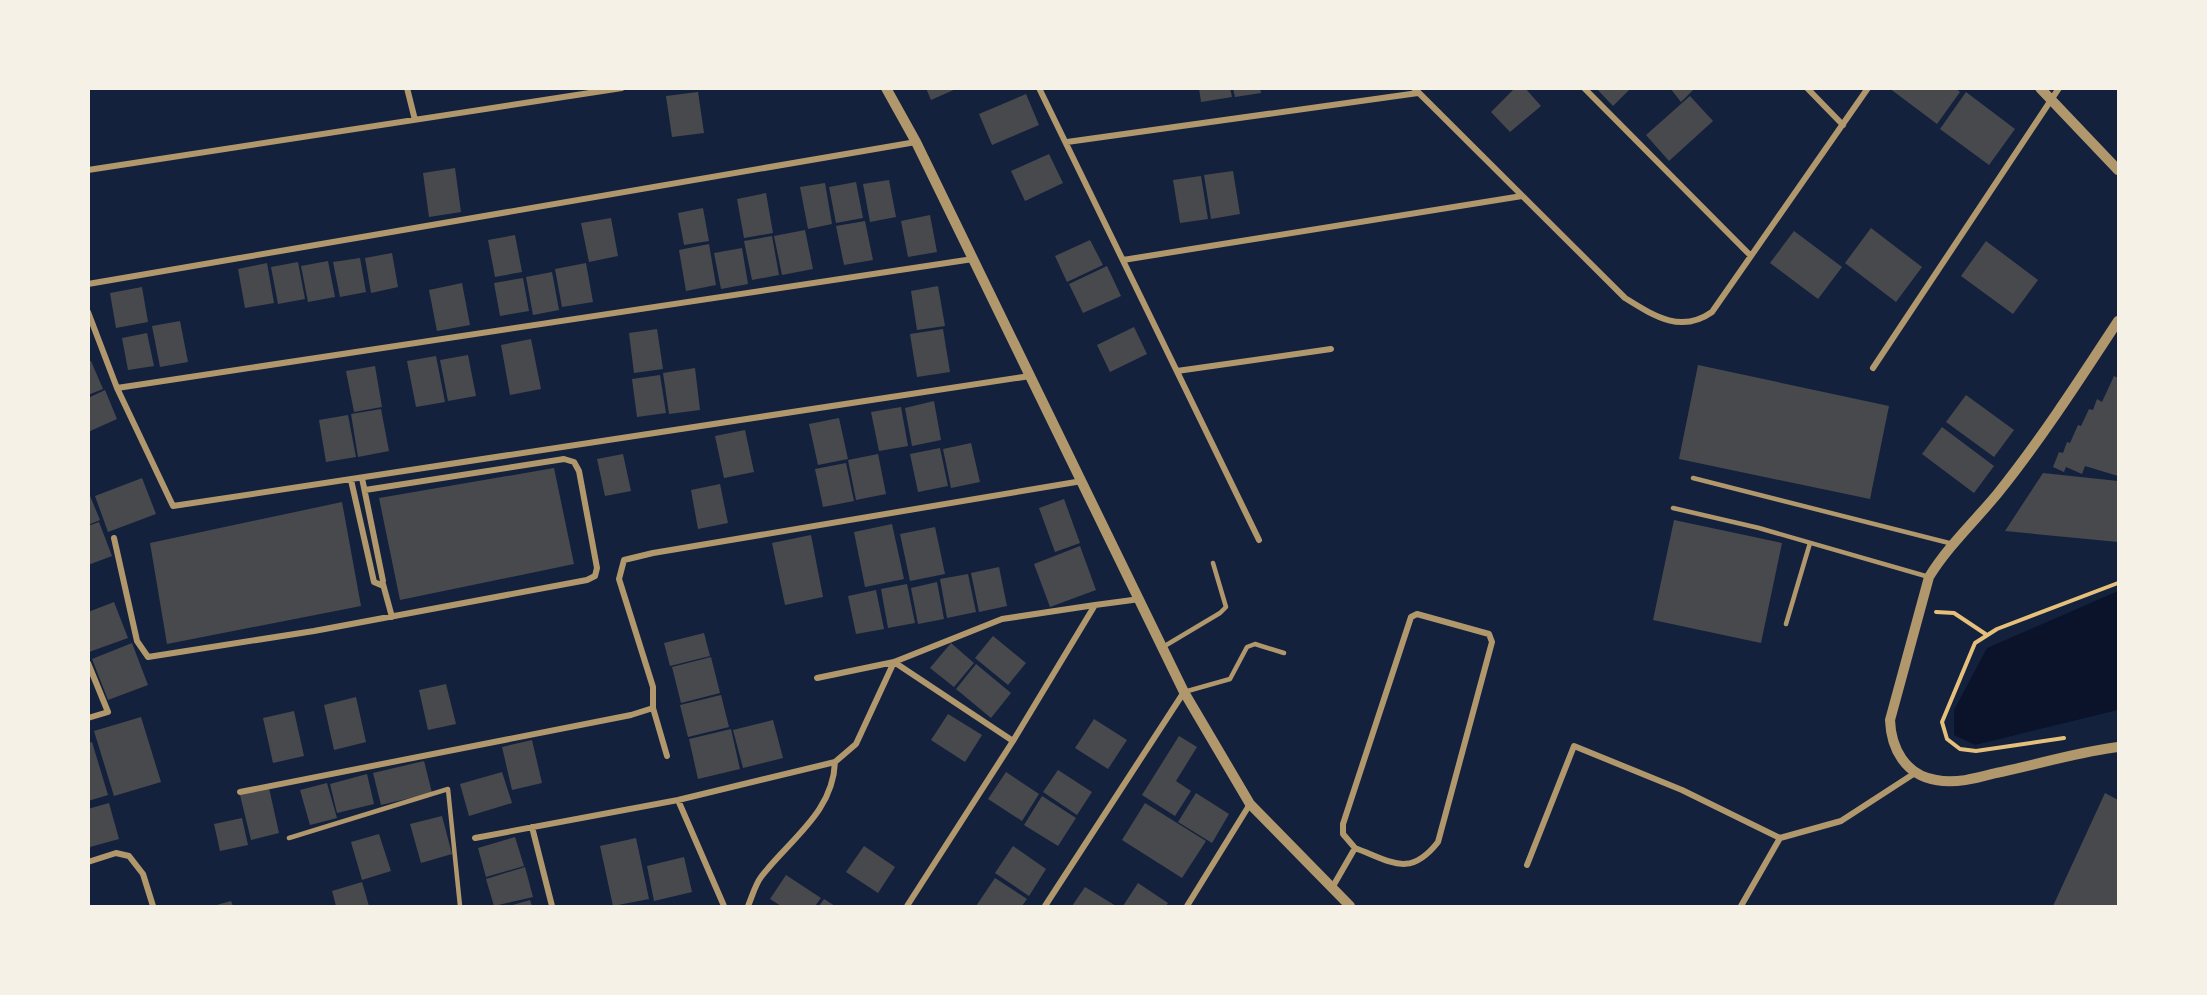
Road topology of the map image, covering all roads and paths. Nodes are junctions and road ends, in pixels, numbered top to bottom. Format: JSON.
{"nodes":[{"id":1,"x":407,"y":88,"type":"edge"},
{"id":2,"x":622,"y":88,"type":"edge"},
{"id":3,"x":886,"y":88,"type":"edge"},
{"id":4,"x":1039,"y":88,"type":"edge"},
{"id":5,"x":1584,"y":88,"type":"edge"},
{"id":6,"x":1807,"y":88,"type":"edge"},
{"id":7,"x":1868,"y":88,"type":"edge"},
{"id":8,"x":2040,"y":88,"type":"edge"},
{"id":9,"x":2059,"y":88,"type":"edge"},
{"id":10,"x":1416,"y":91,"type":"edge"},
{"id":11,"x":2051,"y":100,"type":"junction"},
{"id":12,"x":415,"y":120,"type":"junction"},
{"id":13,"x":1843,"y":125,"type":"junction"},
{"id":14,"x":916,"y":142,"type":"junction"},
{"id":15,"x":1067,"y":142,"type":"junction"},
{"id":16,"x":88,"y":170,"type":"edge"},
{"id":17,"x":2118,"y":170,"type":"edge"},
{"id":18,"x":1522,"y":196,"type":"junction"},
{"id":19,"x":1751,"y":256,"type":"junction"},
{"id":20,"x":973,"y":259,"type":"junction"},
{"id":21,"x":1123,"y":260,"type":"junction"},
{"id":22,"x":88,"y":284,"type":"edge"},
{"id":23,"x":88,"y":312,"type":"edge"},
{"id":24,"x":2118,"y":321,"type":"edge"},
{"id":25,"x":1331,"y":350,"type":"dead end"},
{"id":26,"x":1873,"y":368,"type":"dead end"},
{"id":27,"x":1177,"y":370,"type":"junction"},
{"id":28,"x":1030,"y":376,"type":"junction"},
{"id":29,"x":117,"y":388,"type":"junction"},
{"id":30,"x":362,"y":478,"type":"junction"},
{"id":31,"x":1693,"y":478,"type":"dead end"},
{"id":32,"x":351,"y":480,"type":"junction"},
{"id":33,"x":1082,"y":481,"type":"junction"},
{"id":34,"x":365,"y":490,"type":"junction"},
{"id":35,"x":366,"y":498,"type":"junction"},
{"id":36,"x":356,"y":500,"type":"junction"},
{"id":37,"x":1672,"y":508,"type":"dead end"},
{"id":38,"x":114,"y":538,"type":"dead end"},
{"id":39,"x":1258,"y":540,"type":"dead end"},
{"id":40,"x":1810,"y":543,"type":"junction"},
{"id":41,"x":1953,"y":544,"type":"junction"},
{"id":42,"x":1213,"y":563,"type":"dead end"},
{"id":43,"x":1929,"y":577,"type":"junction"},
{"id":44,"x":2118,"y":583,"type":"edge"},
{"id":45,"x":383,"y":584,"type":"junction"},
{"id":46,"x":1140,"y":599,"type":"junction"},
{"id":47,"x":1095,"y":605,"type":"junction"},
{"id":48,"x":1918,"y":610,"type":"junction"},
{"id":49,"x":392,"y":617,"type":"junction"},
{"id":50,"x":1786,"y":624,"type":"dead end"},
{"id":51,"x":1987,"y":635,"type":"junction"},
{"id":52,"x":1163,"y":647,"type":"junction"},
{"id":53,"x":1284,"y":653,"type":"dead end"},
{"id":54,"x":894,"y":662,"type":"junction"},
{"id":55,"x":88,"y":663,"type":"edge"},
{"id":56,"x":817,"y":678,"type":"dead end"},
{"id":57,"x":1184,"y":692,"type":"junction"},
{"id":58,"x":653,"y":708,"type":"junction"},
{"id":59,"x":88,"y":718,"type":"edge"},
{"id":60,"x":2074,"y":736,"type":"dead end"},
{"id":61,"x":1013,"y":741,"type":"junction"},
{"id":62,"x":2118,"y":747,"type":"edge"},
{"id":63,"x":667,"y":756,"type":"dead end"},
{"id":64,"x":835,"y":762,"type":"junction"},
{"id":65,"x":1915,"y":773,"type":"junction"},
{"id":66,"x":240,"y":792,"type":"dead end"},
{"id":67,"x":678,"y":800,"type":"junction"},
{"id":68,"x":1250,"y":804,"type":"junction"},
{"id":69,"x":532,"y":827,"type":"junction"},
{"id":70,"x":289,"y":838,"type":"dead end"},
{"id":71,"x":475,"y":838,"type":"dead end"},
{"id":72,"x":1780,"y":838,"type":"junction"},
{"id":73,"x":1355,"y":848,"type":"junction"},
{"id":74,"x":88,"y":862,"type":"edge"},
{"id":75,"x":1527,"y":865,"type":"dead end"},
{"id":76,"x":1332,"y":888,"type":"junction"},
{"id":77,"x":153,"y":906,"type":"edge"},
{"id":78,"x":460,"y":906,"type":"edge"},
{"id":79,"x":552,"y":906,"type":"edge"},
{"id":80,"x":724,"y":906,"type":"edge"},
{"id":81,"x":748,"y":906,"type":"edge"},
{"id":82,"x":907,"y":906,"type":"edge"},
{"id":83,"x":1045,"y":906,"type":"edge"},
{"id":84,"x":1187,"y":906,"type":"edge"},
{"id":85,"x":1350,"y":906,"type":"edge"},
{"id":86,"x":1742,"y":906,"type":"edge"}],
"edges":[{"from":1,"to":12,"type":"street"},
{"from":2,"to":12,"type":"street"},
{"from":3,"to":14,"type":"street"},
{"from":4,"to":15,"type":"street"},
{"from":5,"to":19,"type":"street"},
{"from":6,"to":13,"type":"street"},
{"from":7,"to":13,"type":"street"},
{"from":8,"to":11,"type":"street"},
{"from":9,"to":11,"type":"street"},
{"from":10,"to":15,"type":"street"},
{"from":10,"to":18,"type":"street"},
{"from":11,"to":17,"type":"street"},
{"from":11,"to":26,"type":"street"},
{"from":12,"to":16,"type":"street"},
{"from":13,"to":19,"type":"street"},
{"from":14,"to":20,"type":"street"},
{"from":14,"to":22,"type":"street"},
{"from":15,"to":21,"type":"street"},
{"from":18,"to":19,"type":"street"},
{"from":18,"to":21,"type":"street"},
{"from":20,"to":28,"type":"street"},
{"from":20,"to":29,"type":"street"},
{"from":21,"to":27,"type":"street"},
{"from":23,"to":29,"type":"street"},
{"from":24,"to":41,"type":"street"},
{"from":25,"to":27,"type":"street"},
{"from":27,"to":39,"type":"street"},
{"from":28,"to":30,"type":"street"},
{"from":28,"to":33,"type":"street"},
{"from":29,"to":32,"type":"street"},
{"from":30,"to":32,"type":"street"},
{"from":30,"to":34,"type":"street"},
{"from":31,"to":41,"type":"lane"},
{"from":32,"to":36,"type":"street"},
{"from":33,"to":46,"type":"street"},
{"from":33,"to":58,"type":"street"},
{"from":34,"to":35,"type":"street"},
{"from":34,"to":49,"type":"street"},
{"from":35,"to":36,"type":"street"},
{"from":35,"to":45,"type":"street"},
{"from":36,"to":45,"type":"street"},
{"from":37,"to":40,"type":"lane"},
{"from":38,"to":49,"type":"street"},
{"from":40,"to":43,"type":"lane"},
{"from":40,"to":50,"type":"lane"},
{"from":41,"to":43,"type":"street"},
{"from":42,"to":52,"type":"lane"},
{"from":43,"to":48,"type":"street"},
{"from":44,"to":51,"type":"path"},
{"from":45,"to":49,"type":"street"},
{"from":46,"to":47,"type":"street"},
{"from":46,"to":52,"type":"street"},
{"from":47,"to":54,"type":"street"},
{"from":47,"to":61,"type":"street"},
{"from":48,"to":51,"type":"path"},
{"from":48,"to":65,"type":"street"},
{"from":51,"to":60,"type":"path"},
{"from":52,"to":57,"type":"street"},
{"from":53,"to":57,"type":"lane"},
{"from":54,"to":56,"type":"street"},
{"from":54,"to":61,"type":"street"},
{"from":54,"to":64,"type":"street"},
{"from":55,"to":59,"type":"street"},
{"from":57,"to":68,"type":"street"},
{"from":57,"to":83,"type":"street"},
{"from":58,"to":63,"type":"street"},
{"from":58,"to":66,"type":"street"},
{"from":61,"to":82,"type":"street"},
{"from":62,"to":65,"type":"street"},
{"from":64,"to":67,"type":"street"},
{"from":64,"to":81,"type":"street"},
{"from":65,"to":72,"type":"street"},
{"from":67,"to":69,"type":"street"},
{"from":67,"to":80,"type":"street"},
{"from":68,"to":76,"type":"street"},
{"from":68,"to":84,"type":"street"},
{"from":69,"to":71,"type":"street"},
{"from":69,"to":79,"type":"street"},
{"from":70,"to":78,"type":"lane"},
{"from":72,"to":75,"type":"street"},
{"from":72,"to":86,"type":"street"},
{"from":73,"to":73,"type":"street"},
{"from":73,"to":76,"type":"street"},
{"from":74,"to":77,"type":"street"},
{"from":76,"to":85,"type":"street"}]}
